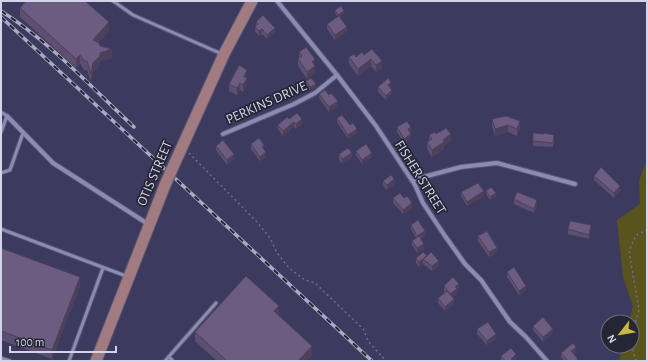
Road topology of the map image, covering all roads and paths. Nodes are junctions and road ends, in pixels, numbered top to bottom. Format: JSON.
{"nodes":[{"id":1,"x":113,"y":1,"type":"edge"},
{"id":2,"x":252,"y":1,"type":"edge"},
{"id":3,"x":278,"y":1,"type":"edge"},
{"id":4,"x":224,"y":54,"type":"junction"},
{"id":5,"x":338,"y":75,"type":"junction"},
{"id":6,"x":1,"y":112,"type":"edge"},
{"id":7,"x":7,"y":116,"type":"junction"},
{"id":8,"x":1,"y":132,"type":"edge"},
{"id":9,"x":23,"y":132,"type":"junction"},
{"id":10,"x":223,"y":134,"type":"dead end"},
{"id":11,"x":182,"y":146,"type":"junction"},
{"id":12,"x":1,"y":173,"type":"edge"},
{"id":13,"x":412,"y":180,"type":"junction"},
{"id":14,"x":575,"y":184,"type":"dead end"},
{"id":15,"x":148,"y":224,"type":"junction"},
{"id":16,"x":1,"y":229,"type":"edge"},
{"id":17,"x":647,"y":230,"type":"edge"},
{"id":18,"x":103,"y":268,"type":"junction"},
{"id":19,"x":128,"y":277,"type":"junction"},
{"id":20,"x":216,"y":303,"type":"dead end"},
{"id":21,"x":169,"y":357,"type":"junction"},
{"id":22,"x":1,"y":358,"type":"edge"},
{"id":23,"x":10,"y":361,"type":"edge"},
{"id":24,"x":69,"y":361,"type":"edge"},
{"id":25,"x":96,"y":361,"type":"edge"},
{"id":26,"x":165,"y":361,"type":"edge"},
{"id":27,"x":173,"y":361,"type":"edge"},
{"id":28,"x":386,"y":361,"type":"edge"},
{"id":29,"x":547,"y":361,"type":"edge"},
{"id":30,"x":636,"y":361,"type":"edge"}],
"edges":[{"from":1,"to":4,"type":"lane"},
{"from":2,"to":4,"type":"main road","name":"OTIS STREET"},
{"from":3,"to":5,"type":"street","name":"FISHER STREET"},
{"from":4,"to":11,"type":"main road","name":"OTIS STREET"},
{"from":5,"to":10,"type":"street","name":"PERKINS DRIVE"},
{"from":5,"to":13,"type":"street","name":"FISHER STREET"},
{"from":6,"to":7,"type":"lane"},
{"from":7,"to":8,"type":"lane"},
{"from":7,"to":9,"type":"street"},
{"from":9,"to":12,"type":"lane"},
{"from":9,"to":15,"type":"street"},
{"from":11,"to":15,"type":"main road","name":"OTIS STREET","bridge":true},
{"from":11,"to":28,"type":"path"},
{"from":13,"to":14,"type":"street"},
{"from":13,"to":29,"type":"street","name":"FISHER STREET"},
{"from":15,"to":19,"type":"main road","name":"OTIS STREET"},
{"from":16,"to":18,"type":"lane"},
{"from":17,"to":30,"type":"path"},
{"from":18,"to":19,"type":"lane"},
{"from":18,"to":24,"type":"lane"},
{"from":19,"to":25,"type":"main road","name":"OTIS STREET"},
{"from":20,"to":21,"type":"lane"},
{"from":21,"to":26,"type":"lane"},
{"from":21,"to":27,"type":"lane"},
{"from":22,"to":23,"type":"lane"}]}
